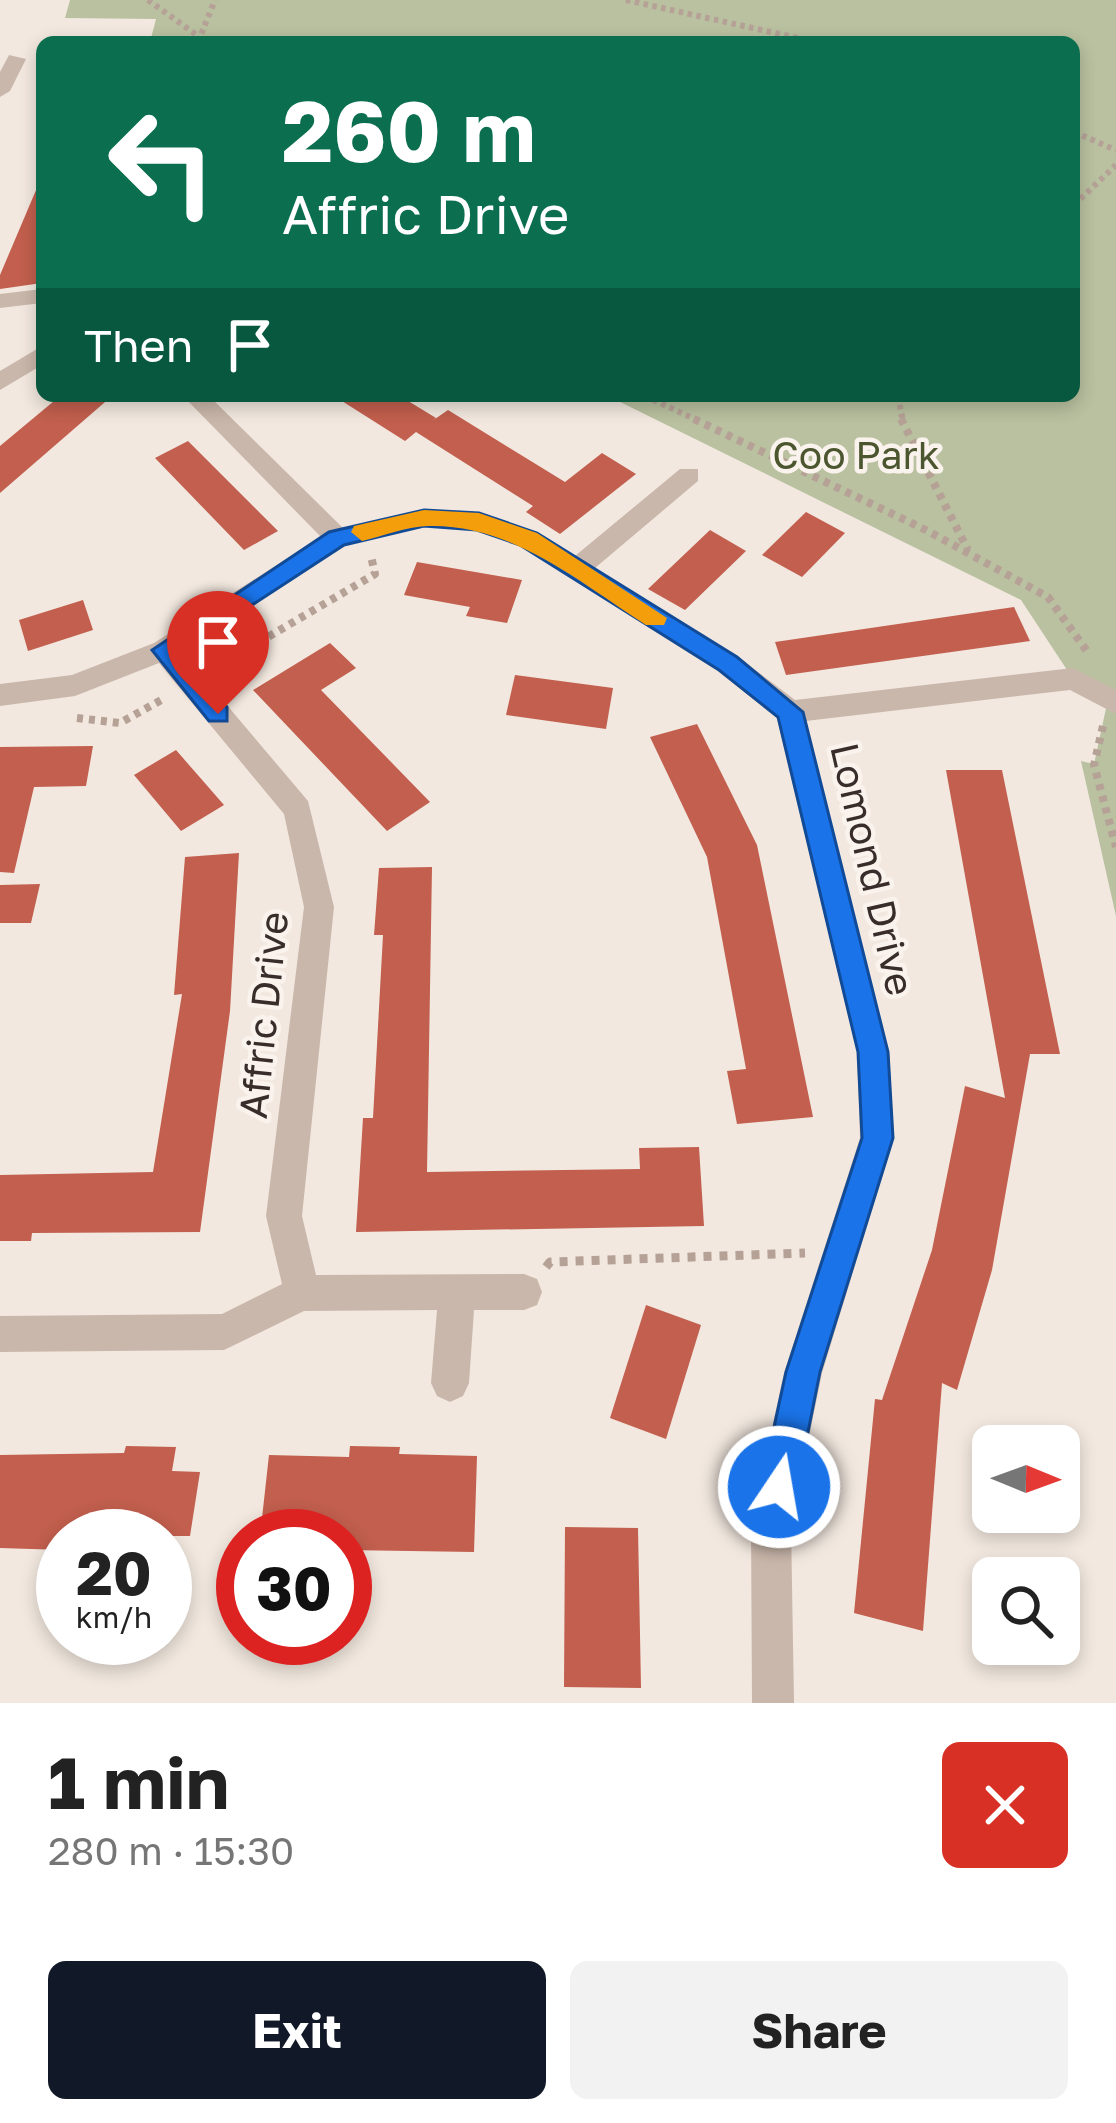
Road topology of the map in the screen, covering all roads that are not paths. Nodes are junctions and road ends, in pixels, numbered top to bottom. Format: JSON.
{"nodes":[{"id":1,"x":16,"y":58,"type":"dead end"},
{"id":2,"x":0,"y":92,"type":"edge"},
{"id":3,"x":36,"y":297,"type":"edge"},
{"id":4,"x":0,"y":301,"type":"edge"},
{"id":5,"x":36,"y":358,"type":"edge"},
{"id":6,"x":0,"y":382,"type":"edge"},
{"id":7,"x":200,"y":402,"type":"edge"},
{"id":8,"x":688,"y":475,"type":"dead end"},
{"id":9,"x":338,"y":538,"type":"junction"},
{"id":10,"x":578,"y":569,"type":"junction"},
{"id":11,"x":164,"y":650,"type":"junction"},
{"id":12,"x":0,"y":695,"type":"edge"},
{"id":13,"x":1112,"y":701,"type":"edge"},
{"id":14,"x":790,"y":712,"type":"junction"},
{"id":15,"x":457,"y":1292,"type":"junction"},
{"id":16,"x":524,"y":1292,"type":"road end"},
{"id":17,"x":302,"y":1293,"type":"junction"},
{"id":18,"x":0,"y":1334,"type":"edge"},
{"id":19,"x":450,"y":1383,"type":"dead end"},
{"id":20,"x":773,"y":1703,"type":"edge"}],
"edges":[{"from":1,"to":2,"type":"street"},
{"from":3,"to":4,"type":"street"},
{"from":5,"to":6,"type":"street"},
{"from":7,"to":9,"type":"street"},
{"from":8,"to":10,"type":"street"},
{"from":9,"to":10,"type":"street","name":"Lomond Drive"},
{"from":9,"to":11,"type":"street","name":"Lomond Drive"},
{"from":10,"to":14,"type":"street","name":"Lomond Drive"},
{"from":11,"to":12,"type":"street","name":"Lomond Drive"},
{"from":11,"to":17,"type":"street","name":"Affric Drive"},
{"from":13,"to":14,"type":"street"},
{"from":14,"to":20,"type":"street","name":"Lomond Drive"},
{"from":15,"to":16,"type":"street"},
{"from":15,"to":17,"type":"street"},
{"from":15,"to":19,"type":"street"},
{"from":17,"to":18,"type":"street"}]}
